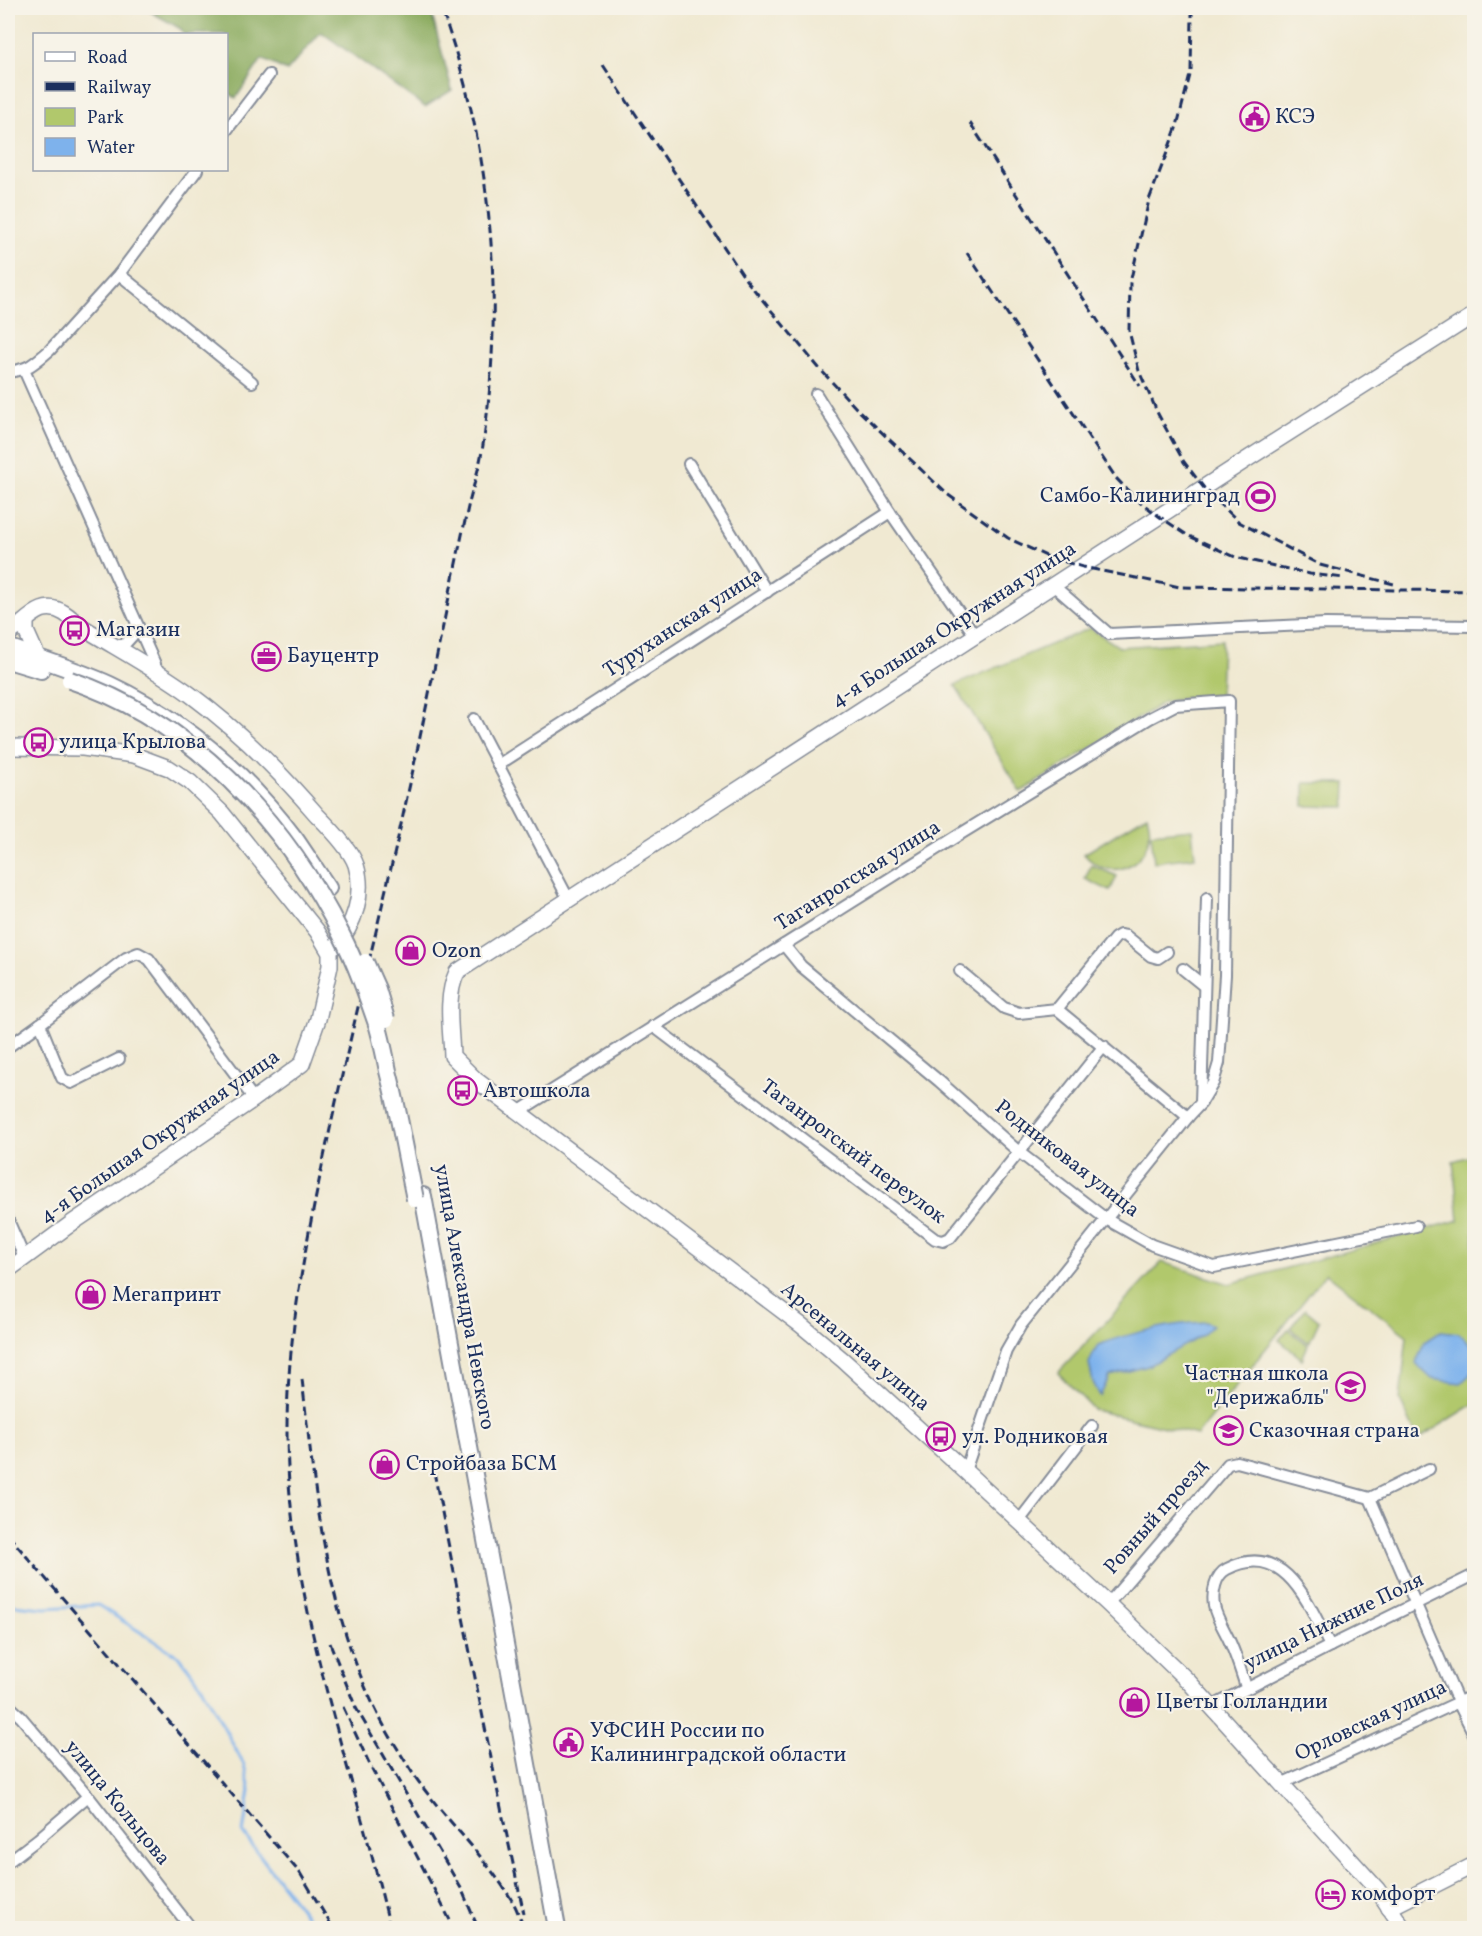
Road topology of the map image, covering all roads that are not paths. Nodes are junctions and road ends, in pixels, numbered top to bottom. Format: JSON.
{"nodes":[{"id":1,"x":269,"y":75,"type":"dead end"},
{"id":2,"x":228,"y":128,"type":"edge"},
{"id":3,"x":196,"y":171,"type":"edge"},
{"id":4,"x":119,"y":274,"type":"junction"},
{"id":5,"x":1474,"y":315,"type":"edge"},
{"id":6,"x":24,"y":370,"type":"junction"},
{"id":7,"x":8,"y":372,"type":"edge"},
{"id":8,"x":252,"y":382,"type":"dead end"},
{"id":9,"x":816,"y":394,"type":"dead end"},
{"id":10,"x":689,"y":464,"type":"dead end"},
{"id":11,"x":890,"y":512,"type":"junction"},
{"id":12,"x":1053,"y":586,"type":"junction"},
{"id":13,"x":767,"y":592,"type":"junction"},
{"id":14,"x":26,"y":621,"type":"junction"},
{"id":15,"x":136,"y":626,"type":"junction"},
{"id":16,"x":1474,"y":626,"type":"edge"},
{"id":17,"x":8,"y":634,"type":"edge"},
{"id":18,"x":976,"y":637,"type":"junction"},
{"id":19,"x":111,"y":645,"type":"junction"},
{"id":20,"x":8,"y":647,"type":"edge"},
{"id":21,"x":38,"y":658,"type":"junction"},
{"id":22,"x":8,"y":660,"type":"edge"},
{"id":23,"x":152,"y":670,"type":"junction"},
{"id":24,"x":72,"y":675,"type":"junction"},
{"id":25,"x":474,"y":719,"type":"dead end"},
{"id":26,"x":8,"y":747,"type":"edge"},
{"id":27,"x":498,"y":765,"type":"junction"},
{"id":28,"x":1208,"y":898,"type":"dead end"},
{"id":29,"x":569,"y":900,"type":"junction"},
{"id":30,"x":784,"y":945,"type":"junction"},
{"id":31,"x":327,"y":948,"type":"junction"},
{"id":32,"x":1167,"y":952,"type":"dead end"},
{"id":33,"x":1183,"y":969,"type":"dead end"},
{"id":34,"x":960,"y":971,"type":"dead end"},
{"id":35,"x":457,"y":972,"type":"joint"},
{"id":36,"x":1204,"y":986,"type":"junction"},
{"id":37,"x":1057,"y":1009,"type":"junction"},
{"id":38,"x":40,"y":1024,"type":"junction"},
{"id":39,"x":653,"y":1026,"type":"junction"},
{"id":40,"x":1104,"y":1046,"type":"junction"},
{"id":41,"x":8,"y":1047,"type":"edge"},
{"id":42,"x":118,"y":1059,"type":"dead end"},
{"id":43,"x":254,"y":1099,"type":"junction"},
{"id":44,"x":1201,"y":1102,"type":"junction"},
{"id":45,"x":518,"y":1112,"type":"junction"},
{"id":46,"x":1188,"y":1117,"type":"junction"},
{"id":47,"x":1020,"y":1153,"type":"junction"},
{"id":48,"x":419,"y":1198,"type":"junction"},
{"id":49,"x":1106,"y":1219,"type":"junction"},
{"id":50,"x":8,"y":1220,"type":"edge"},
{"id":51,"x":1416,"y":1226,"type":"dead end"},
{"id":52,"x":24,"y":1257,"type":"junction"},
{"id":53,"x":8,"y":1270,"type":"edge"},
{"id":54,"x":1092,"y":1426,"type":"dead end"},
{"id":55,"x":1429,"y":1469,"type":"dead end"},
{"id":56,"x":965,"y":1471,"type":"junction"},
{"id":57,"x":1370,"y":1498,"type":"junction"},
{"id":58,"x":1019,"y":1521,"type":"junction"},
{"id":59,"x":1474,"y":1575,"type":"edge"},
{"id":60,"x":1416,"y":1602,"type":"junction"},
{"id":61,"x":1108,"y":1604,"type":"junction"},
{"id":62,"x":1330,"y":1646,"type":"junction"},
{"id":63,"x":1246,"y":1688,"type":"junction"},
{"id":64,"x":1474,"y":1695,"type":"edge"},
{"id":65,"x":1458,"y":1702,"type":"junction"},
{"id":66,"x":8,"y":1705,"type":"edge"},
{"id":67,"x":1213,"y":1706,"type":"junction"},
{"id":68,"x":1474,"y":1734,"type":"edge"},
{"id":69,"x":1283,"y":1784,"type":"junction"},
{"id":70,"x":88,"y":1796,"type":"junction"},
{"id":71,"x":8,"y":1862,"type":"edge"},
{"id":72,"x":1474,"y":1865,"type":"edge"},
{"id":73,"x":1389,"y":1908,"type":"junction"},
{"id":74,"x":191,"y":1929,"type":"edge"},
{"id":75,"x":549,"y":1929,"type":"edge"},
{"id":76,"x":557,"y":1929,"type":"edge"},
{"id":77,"x":1403,"y":1929,"type":"edge"}],
"edges":[{"from":1,"to":2,"type":"street"},
{"from":3,"to":4,"type":"street"},
{"from":4,"to":6,"type":"street"},
{"from":4,"to":8,"type":"street"},
{"from":5,"to":12,"type":"street","name":"4-я Большая Окружная улица"},
{"from":6,"to":7,"type":"street"},
{"from":6,"to":15,"type":"street"},
{"from":9,"to":11,"type":"street"},
{"from":10,"to":13,"type":"street"},
{"from":11,"to":13,"type":"street","name":"Туруханская улица"},
{"from":11,"to":18,"type":"street"},
{"from":12,"to":16,"type":"street"},
{"from":12,"to":18,"type":"street","name":"4-я Большая Окружная улица"},
{"from":13,"to":27,"type":"street","name":"Туруханская улица"},
{"from":14,"to":17,"type":"street"},
{"from":14,"to":19,"type":"street"},
{"from":14,"to":21,"type":"street"},
{"from":15,"to":19,"type":"street"},
{"from":15,"to":23,"type":"street"},
{"from":18,"to":29,"type":"street","name":"4-я Большая Окружная улица"},
{"from":19,"to":23,"type":"street"},
{"from":20,"to":21,"type":"main road"},
{"from":21,"to":24,"type":"main road"},
{"from":22,"to":24,"type":"main road"},
{"from":23,"to":31,"type":"street"},
{"from":24,"to":48,"type":"main road","name":"улица Александра Невского","bridge":true},
{"from":25,"to":27,"type":"street"},
{"from":26,"to":31,"type":"street"},
{"from":27,"to":29,"type":"street"},
{"from":28,"to":36,"type":"street"},
{"from":29,"to":35,"type":"street","name":"4-я Большая Окружная улица"},
{"from":30,"to":39,"type":"street","name":"Таганрогская улица"},
{"from":30,"to":44,"type":"street","name":"Таганрогская улица"},
{"from":30,"to":47,"type":"street","name":"Родниковая улица"},
{"from":31,"to":43,"type":"street","name":"4-я Большая Окружная улица"},
{"from":32,"to":37,"type":"street"},
{"from":33,"to":36,"type":"street"},
{"from":34,"to":37,"type":"street"},
{"from":35,"to":45,"type":"street","name":"Арсенальная улица"},
{"from":36,"to":44,"type":"street"},
{"from":37,"to":40,"type":"street"},
{"from":38,"to":41,"type":"street"},
{"from":38,"to":42,"type":"street"},
{"from":38,"to":43,"type":"street"},
{"from":39,"to":45,"type":"street","name":"Таганрогская улица"},
{"from":39,"to":47,"type":"street","name":"Таганрогский переулок"},
{"from":40,"to":46,"type":"street"},
{"from":40,"to":47,"type":"street","name":"Таганрогский переулок"},
{"from":43,"to":52,"type":"street","name":"4-я Большая Окружная улица"},
{"from":44,"to":46,"type":"street"},
{"from":45,"to":56,"type":"street","name":"Арсенальная улица"},
{"from":46,"to":49,"type":"street"},
{"from":47,"to":49,"type":"street","name":"Родниковая улица"},
{"from":48,"to":75,"type":"main road"},
{"from":48,"to":76,"type":"main road","name":"улица Александра Невского"},
{"from":49,"to":51,"type":"street","name":"Родниковая улица"},
{"from":49,"to":56,"type":"street"},
{"from":50,"to":52,"type":"street"},
{"from":52,"to":53,"type":"street","name":"4-я Большая Окружная улица"},
{"from":54,"to":58,"type":"street"},
{"from":55,"to":57,"type":"street"},
{"from":56,"to":58,"type":"street","name":"Арсенальная улица"},
{"from":57,"to":60,"type":"street"},
{"from":57,"to":61,"type":"street","name":"Ровный проезд"},
{"from":58,"to":61,"type":"street","name":"Арсенальная улица"},
{"from":59,"to":60,"type":"street","name":"улица Нижние Поля"},
{"from":60,"to":62,"type":"street","name":"улица Нижние Поля"},
{"from":60,"to":65,"type":"street"},
{"from":61,"to":67,"type":"street","name":"Арсенальная улица"},
{"from":62,"to":63,"type":"street","name":"улица Нижние Поля"},
{"from":62,"to":63,"type":"street"},
{"from":63,"to":67,"type":"street","name":"улица Нижние Поля"},
{"from":64,"to":65,"type":"street","name":"Орловская улица"},
{"from":65,"to":68,"type":"street"},
{"from":65,"to":69,"type":"street","name":"Орловская улица"},
{"from":66,"to":70,"type":"street","name":"улица Кольцова"},
{"from":67,"to":69,"type":"street","name":"Арсенальная улица"},
{"from":69,"to":73,"type":"street","name":"Арсенальная улица"},
{"from":70,"to":71,"type":"street"},
{"from":70,"to":74,"type":"street","name":"улица Кольцова"},
{"from":72,"to":73,"type":"street"},
{"from":73,"to":77,"type":"street","name":"Арсенальная улица"}]}
